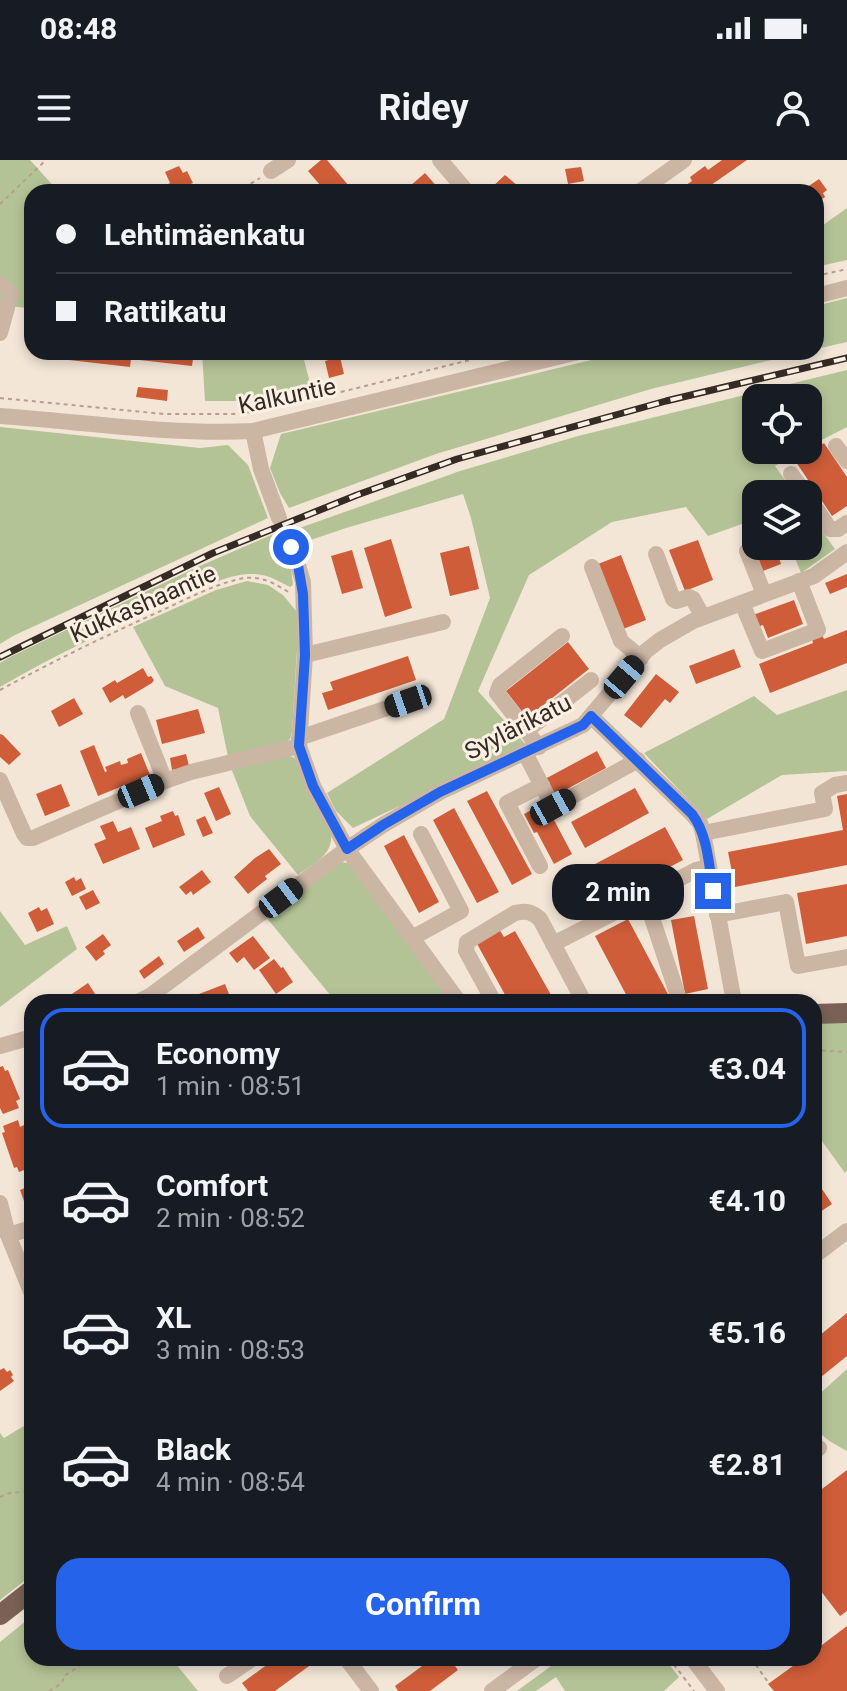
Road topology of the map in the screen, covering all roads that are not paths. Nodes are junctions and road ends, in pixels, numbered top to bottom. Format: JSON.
{"nodes":[{"id":1,"x":288,"y":160,"type":"edge"},
{"id":2,"x":440,"y":160,"type":"edge"},
{"id":3,"x":684,"y":160,"type":"edge"},
{"id":4,"x":271,"y":171,"type":"road end"},
{"id":5,"x":460,"y":184,"type":"edge"},
{"id":6,"x":650,"y":184,"type":"edge"},
{"id":7,"x":847,"y":288,"type":"edge"},
{"id":8,"x":5,"y":289,"type":"edge"},
{"id":9,"x":824,"y":294,"type":"edge"},
{"id":10,"x":0,"y":333,"type":"edge"},
{"id":11,"x":524,"y":360,"type":"edge"},
{"id":12,"x":0,"y":416,"type":"edge"},
{"id":13,"x":253,"y":431,"type":"junction"},
{"id":14,"x":836,"y":446,"type":"dead end"},
{"id":15,"x":847,"y":461,"type":"edge"},
{"id":16,"x":791,"y":474,"type":"dead end"},
{"id":17,"x":795,"y":480,"type":"edge"},
{"id":18,"x":822,"y":518,"type":"edge"},
{"id":19,"x":844,"y":531,"type":"edge"},
{"id":20,"x":847,"y":552,"type":"edge"},
{"id":21,"x":656,"y":554,"type":"dead end"},
{"id":22,"x":751,"y":560,"type":"edge"},
{"id":23,"x":592,"y":567,"type":"dead end"},
{"id":24,"x":799,"y":581,"type":"junction"},
{"id":25,"x":764,"y":594,"type":"junction"},
{"id":26,"x":742,"y":603,"type":"junction"},
{"id":27,"x":703,"y":617,"type":"junction"},
{"id":28,"x":443,"y":622,"type":"dead end"},
{"id":29,"x":562,"y":636,"type":"dead end"},
{"id":30,"x":305,"y":655,"type":"junction"},
{"id":31,"x":641,"y":658,"type":"junction"},
{"id":32,"x":591,"y":680,"type":"dead end"},
{"id":33,"x":408,"y":701,"type":"dead end"},
{"id":34,"x":138,"y":713,"type":"dead end"},
{"id":35,"x":591,"y":716,"type":"junction"},
{"id":36,"x":526,"y":731,"type":"junction"},
{"id":37,"x":299,"y":742,"type":"junction"},
{"id":38,"x":532,"y":750,"type":"junction"},
{"id":39,"x":638,"y":760,"type":"junction"},
{"id":40,"x":0,"y":780,"type":"edge"},
{"id":41,"x":165,"y":781,"type":"junction"},
{"id":42,"x":847,"y":783,"type":"edge"},
{"id":43,"x":542,"y":785,"type":"junction"},
{"id":44,"x":703,"y":833,"type":"junction"},
{"id":45,"x":421,"y":834,"type":"dead end"},
{"id":46,"x":347,"y":849,"type":"junction"},
{"id":47,"x":540,"y":866,"type":"dead end"},
{"id":48,"x":709,"y":867,"type":"junction"},
{"id":49,"x":645,"y":897,"type":"junction"},
{"id":50,"x":717,"y":915,"type":"junction"},
{"id":51,"x":412,"y":938,"type":"junction"},
{"id":52,"x":553,"y":944,"type":"junction"},
{"id":53,"x":847,"y":957,"type":"edge"},
{"id":54,"x":155,"y":994,"type":"edge"},
{"id":55,"x":453,"y":994,"type":"edge"},
{"id":56,"x":490,"y":994,"type":"edge"},
{"id":57,"x":580,"y":994,"type":"edge"},
{"id":58,"x":677,"y":994,"type":"edge"},
{"id":59,"x":732,"y":994,"type":"edge"},
{"id":60,"x":847,"y":1013,"type":"edge"},
{"id":61,"x":822,"y":1014,"type":"edge"},
{"id":62,"x":24,"y":1039,"type":"edge"},
{"id":63,"x":0,"y":1046,"type":"edge"},
{"id":64,"x":0,"y":1203,"type":"edge"},
{"id":65,"x":24,"y":1230,"type":"edge"},
{"id":66,"x":844,"y":1234,"type":"edge"},
{"id":67,"x":8,"y":1235,"type":"junction"},
{"id":68,"x":822,"y":1250,"type":"edge"},
{"id":69,"x":24,"y":1274,"type":"edge"},
{"id":70,"x":24,"y":1596,"type":"edge"},
{"id":71,"x":0,"y":1615,"type":"edge"},
{"id":72,"x":241,"y":1666,"type":"edge"},
{"id":73,"x":351,"y":1666,"type":"edge"},
{"id":74,"x":527,"y":1666,"type":"edge"},
{"id":75,"x":702,"y":1666,"type":"edge"},
{"id":76,"x":227,"y":1676,"type":"dead end"},
{"id":77,"x":363,"y":1688,"type":"edge"},
{"id":78,"x":500,"y":1689,"type":"edge"},
{"id":79,"x":717,"y":1691,"type":"edge"}],
"edges":[{"from":1,"to":4,"type":"street"},
{"from":2,"to":5,"type":"street"},
{"from":3,"to":6,"type":"street"},
{"from":7,"to":9,"type":"street"},
{"from":8,"to":10,"type":"street"},
{"from":11,"to":13,"type":"street","name":"Kalkuntie"},
{"from":12,"to":13,"type":"street","name":"Kalkuntie"},
{"from":13,"to":30,"type":"street"},
{"from":14,"to":15,"type":"street"},
{"from":16,"to":17,"type":"street"},
{"from":18,"to":19,"type":"street"},
{"from":20,"to":24,"type":"street","name":"Syylärikatu"},
{"from":21,"to":27,"type":"street"},
{"from":22,"to":25,"type":"street"},
{"from":23,"to":31,"type":"street"},
{"from":24,"to":25,"type":"street","name":"Syylärikatu"},
{"from":24,"to":26,"type":"street"},
{"from":25,"to":26,"type":"street","name":"Syylärikatu"},
{"from":26,"to":27,"type":"street","name":"Syylärikatu"},
{"from":27,"to":31,"type":"street","name":"Syylärikatu"},
{"from":28,"to":30,"type":"street"},
{"from":29,"to":36,"type":"street"},
{"from":30,"to":37,"type":"street"},
{"from":31,"to":35,"type":"street","name":"Syylärikatu"},
{"from":32,"to":36,"type":"street"},
{"from":33,"to":37,"type":"street"},
{"from":34,"to":41,"type":"street"},
{"from":35,"to":38,"type":"street","name":"Syylärikatu"},
{"from":35,"to":39,"type":"street"},
{"from":36,"to":38,"type":"street"},
{"from":37,"to":41,"type":"street"},
{"from":37,"to":46,"type":"street"},
{"from":38,"to":43,"type":"street"},
{"from":38,"to":46,"type":"street","name":"Syylärikatu"},
{"from":39,"to":43,"type":"street"},
{"from":39,"to":44,"type":"street"},
{"from":40,"to":41,"type":"street"},
{"from":42,"to":44,"type":"street"},
{"from":43,"to":47,"type":"street"},
{"from":44,"to":48,"type":"street"},
{"from":45,"to":51,"type":"street"},
{"from":46,"to":51,"type":"street"},
{"from":46,"to":54,"type":"street","name":"Syylärikatu"},
{"from":48,"to":49,"type":"street"},
{"from":48,"to":50,"type":"street"},
{"from":49,"to":52,"type":"street"},
{"from":49,"to":58,"type":"street"},
{"from":50,"to":53,"type":"street"},
{"from":50,"to":59,"type":"street"},
{"from":51,"to":55,"type":"street"},
{"from":52,"to":56,"type":"street"},
{"from":52,"to":57,"type":"street"},
{"from":60,"to":61,"type":"main road"},
{"from":62,"to":63,"type":"street"},
{"from":64,"to":67,"type":"street"},
{"from":65,"to":67,"type":"street"},
{"from":66,"to":68,"type":"street"},
{"from":67,"to":69,"type":"street"},
{"from":70,"to":71,"type":"main road"},
{"from":72,"to":76,"type":"street"},
{"from":73,"to":77,"type":"street"},
{"from":74,"to":78,"type":"street"},
{"from":75,"to":79,"type":"street"}]}
